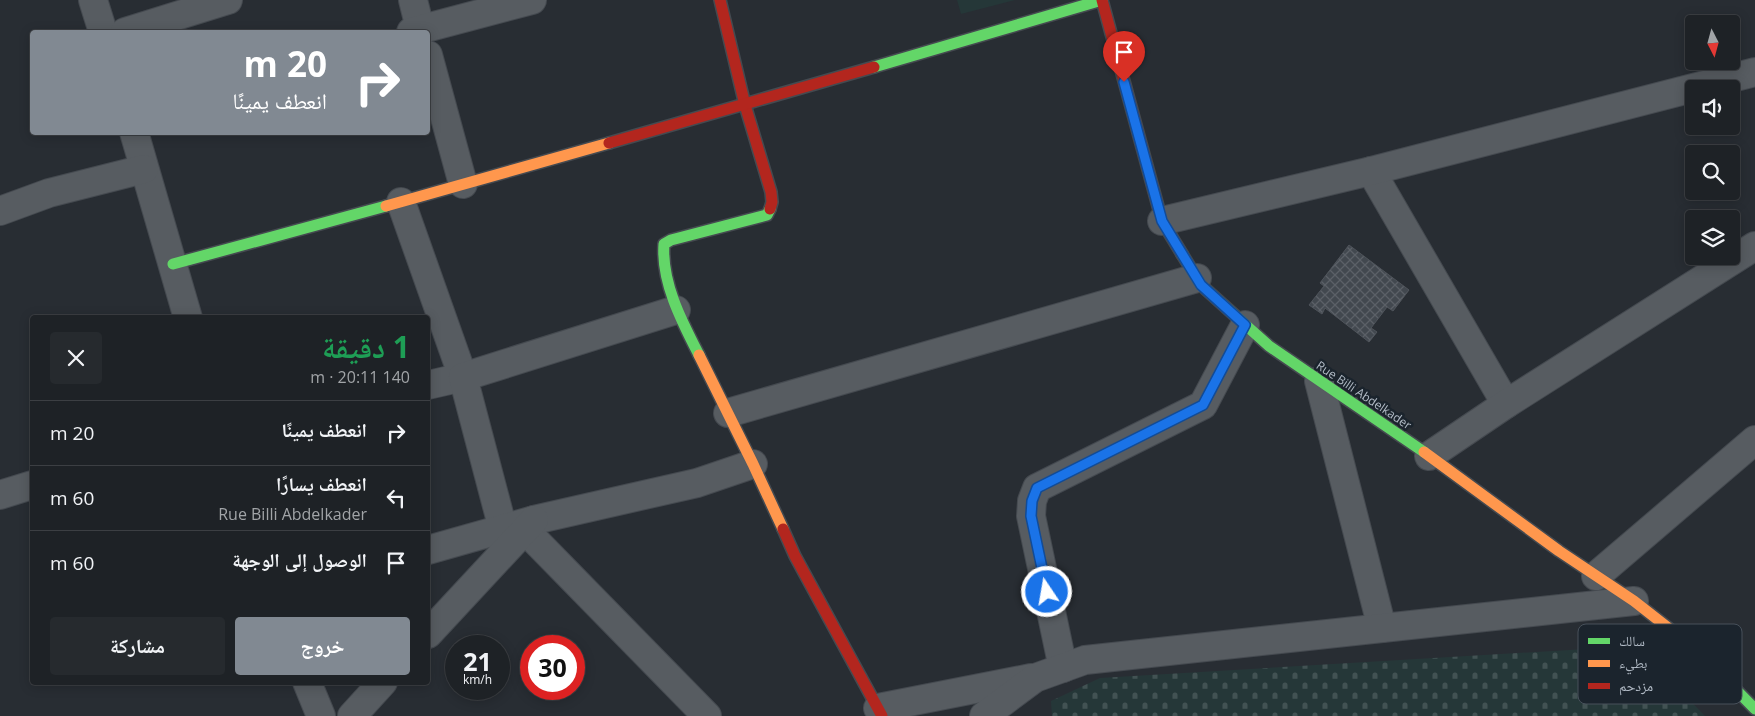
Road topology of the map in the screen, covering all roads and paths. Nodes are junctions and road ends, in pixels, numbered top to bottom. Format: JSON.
{"nodes":[{"id":1,"x":93,"y":0,"type":"edge"},
{"id":2,"x":228,"y":0,"type":"edge"},
{"id":3,"x":413,"y":0,"type":"edge"},
{"id":4,"x":532,"y":0,"type":"edge"},
{"id":5,"x":720,"y":0,"type":"edge"},
{"id":6,"x":1102,"y":0,"type":"edge"},
{"id":7,"x":103,"y":30,"type":"edge"},
{"id":8,"x":131,"y":30,"type":"edge"},
{"id":9,"x":419,"y":30,"type":"edge"},
{"id":10,"x":430,"y":34,"type":"edge"},
{"id":11,"x":430,"y":71,"type":"edge"},
{"id":12,"x":1755,"y":72,"type":"edge"},
{"id":13,"x":745,"y":105,"type":"junction"},
{"id":14,"x":135,"y":135,"type":"edge"},
{"id":15,"x":144,"y":169,"type":"junction"},
{"id":16,"x":1371,"y":171,"type":"junction"},
{"id":17,"x":463,"y":184,"type":"junction"},
{"id":18,"x":401,"y":202,"type":"junction"},
{"id":19,"x":0,"y":211,"type":"edge"},
{"id":20,"x":1162,"y":221,"type":"junction"},
{"id":21,"x":1755,"y":246,"type":"edge"},
{"id":22,"x":173,"y":264,"type":"junction"},
{"id":23,"x":1197,"y":278,"type":"junction"},
{"id":24,"x":676,"y":310,"type":"junction"},
{"id":25,"x":187,"y":315,"type":"edge"},
{"id":26,"x":1245,"y":325,"type":"junction"},
{"id":27,"x":463,"y":377,"type":"junction"},
{"id":28,"x":1319,"y":381,"type":"junction"},
{"id":29,"x":430,"y":385,"type":"edge"},
{"id":30,"x":1506,"y":404,"type":"junction"},
{"id":31,"x":728,"y":413,"type":"junction"},
{"id":32,"x":1755,"y":440,"type":"edge"},
{"id":33,"x":1429,"y":456,"type":"junction"},
{"id":34,"x":753,"y":464,"type":"junction"},
{"id":35,"x":30,"y":486,"type":"edge"},
{"id":36,"x":0,"y":494,"type":"edge"},
{"id":37,"x":520,"y":526,"type":"junction"},
{"id":38,"x":430,"y":549,"type":"edge"},
{"id":39,"x":1596,"y":576,"type":"junction"},
{"id":40,"x":1634,"y":601,"type":"junction"},
{"id":41,"x":1663,"y":624,"type":"edge"},
{"id":42,"x":1382,"y":628,"type":"junction"},
{"id":43,"x":430,"y":632,"type":"edge"},
{"id":44,"x":1052,"y":672,"type":"junction"},
{"id":45,"x":308,"y":685,"type":"edge"},
{"id":46,"x":380,"y":685,"type":"edge"},
{"id":47,"x":1742,"y":695,"type":"edge"},
{"id":48,"x":1755,"y":709,"type":"edge"},
{"id":49,"x":880,"y":712,"type":"edge"},
{"id":50,"x":321,"y":716,"type":"edge"},
{"id":51,"x":352,"y":716,"type":"edge"},
{"id":52,"x":707,"y":716,"type":"edge"},
{"id":53,"x":984,"y":716,"type":"edge"}],
"edges":[{"from":1,"to":7,"type":"street"},
{"from":2,"to":8,"type":"street"},
{"from":3,"to":9,"type":"street"},
{"from":4,"to":10,"type":"street"},
{"from":5,"to":13,"type":"street"},
{"from":6,"to":13,"type":"street"},
{"from":6,"to":20,"type":"street","name":"Rue Billi Abdelkader"},
{"from":11,"to":17,"type":"street"},
{"from":12,"to":16,"type":"street"},
{"from":13,"to":17,"type":"street"},
{"from":13,"to":24,"type":"street"},
{"from":14,"to":15,"type":"street"},
{"from":15,"to":19,"type":"street"},
{"from":15,"to":22,"type":"street"},
{"from":16,"to":20,"type":"street"},
{"from":16,"to":30,"type":"street"},
{"from":17,"to":18,"type":"street"},
{"from":18,"to":22,"type":"street"},
{"from":18,"to":27,"type":"street"},
{"from":20,"to":23,"type":"street","name":"Rue Billi Abdelkader"},
{"from":21,"to":30,"type":"street"},
{"from":22,"to":25,"type":"street"},
{"from":23,"to":26,"type":"street","name":"Rue Billi Abdelkader"},
{"from":23,"to":31,"type":"street"},
{"from":24,"to":27,"type":"street"},
{"from":24,"to":31,"type":"street"},
{"from":26,"to":28,"type":"street","name":"Rue Billi Abdelkader"},
{"from":26,"to":44,"type":"street"},
{"from":27,"to":29,"type":"street"},
{"from":27,"to":37,"type":"street"},
{"from":28,"to":33,"type":"street","name":"Rue Billi Abdelkader"},
{"from":28,"to":42,"type":"street"},
{"from":30,"to":33,"type":"street"},
{"from":31,"to":34,"type":"street"},
{"from":32,"to":39,"type":"street"},
{"from":33,"to":39,"type":"street","name":"Rue Billi Abdelkader"},
{"from":34,"to":37,"type":"street"},
{"from":34,"to":49,"type":"street"},
{"from":35,"to":36,"type":"street"},
{"from":37,"to":38,"type":"street"},
{"from":37,"to":43,"type":"street"},
{"from":37,"to":52,"type":"street"},
{"from":39,"to":40,"type":"street","name":"Rue Billi Abdelkader"},
{"from":40,"to":41,"type":"street","name":"Rue Billi Abdelkader"},
{"from":40,"to":42,"type":"street"},
{"from":42,"to":44,"type":"street"},
{"from":44,"to":49,"type":"street"},
{"from":44,"to":53,"type":"street"},
{"from":45,"to":50,"type":"street"},
{"from":46,"to":51,"type":"street"},
{"from":47,"to":48,"type":"street","name":"Rue Billi Abdelkader"}]}
